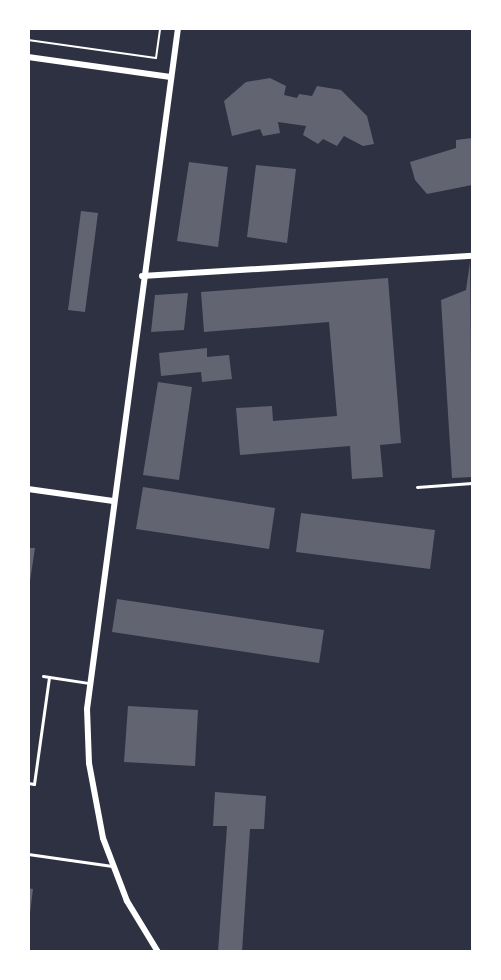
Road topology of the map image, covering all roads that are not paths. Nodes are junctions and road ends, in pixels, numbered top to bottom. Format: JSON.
{"nodes":[{"id":1,"x":178,"y":28,"type":"edge"},
{"id":2,"x":28,"y":57,"type":"edge"},
{"id":3,"x":171,"y":77,"type":"junction"},
{"id":4,"x":472,"y":256,"type":"edge"},
{"id":5,"x":142,"y":276,"type":"junction"},
{"id":6,"x":472,"y":483,"type":"edge"},
{"id":7,"x":417,"y":487,"type":"dead end"},
{"id":8,"x":28,"y":489,"type":"edge"},
{"id":9,"x":112,"y":501,"type":"junction"},
{"id":10,"x":43,"y":676,"type":"dead end"},
{"id":11,"x":49,"y":677,"type":"junction"},
{"id":12,"x":89,"y":683,"type":"junction"},
{"id":13,"x":28,"y":783,"type":"edge"},
{"id":14,"x":28,"y":854,"type":"edge"},
{"id":15,"x":112,"y":866,"type":"junction"},
{"id":16,"x":158,"y":951,"type":"edge"}],
"edges":[{"from":1,"to":3,"type":"street"},
{"from":2,"to":3,"type":"street"},
{"from":3,"to":5,"type":"street"},
{"from":4,"to":5,"type":"street"},
{"from":5,"to":9,"type":"street"},
{"from":6,"to":7,"type":"lane"},
{"from":8,"to":9,"type":"street"},
{"from":9,"to":12,"type":"street"},
{"from":10,"to":11,"type":"lane"},
{"from":11,"to":12,"type":"lane"},
{"from":11,"to":13,"type":"lane"},
{"from":12,"to":15,"type":"street"},
{"from":14,"to":15,"type":"lane"},
{"from":15,"to":16,"type":"street"}]}
